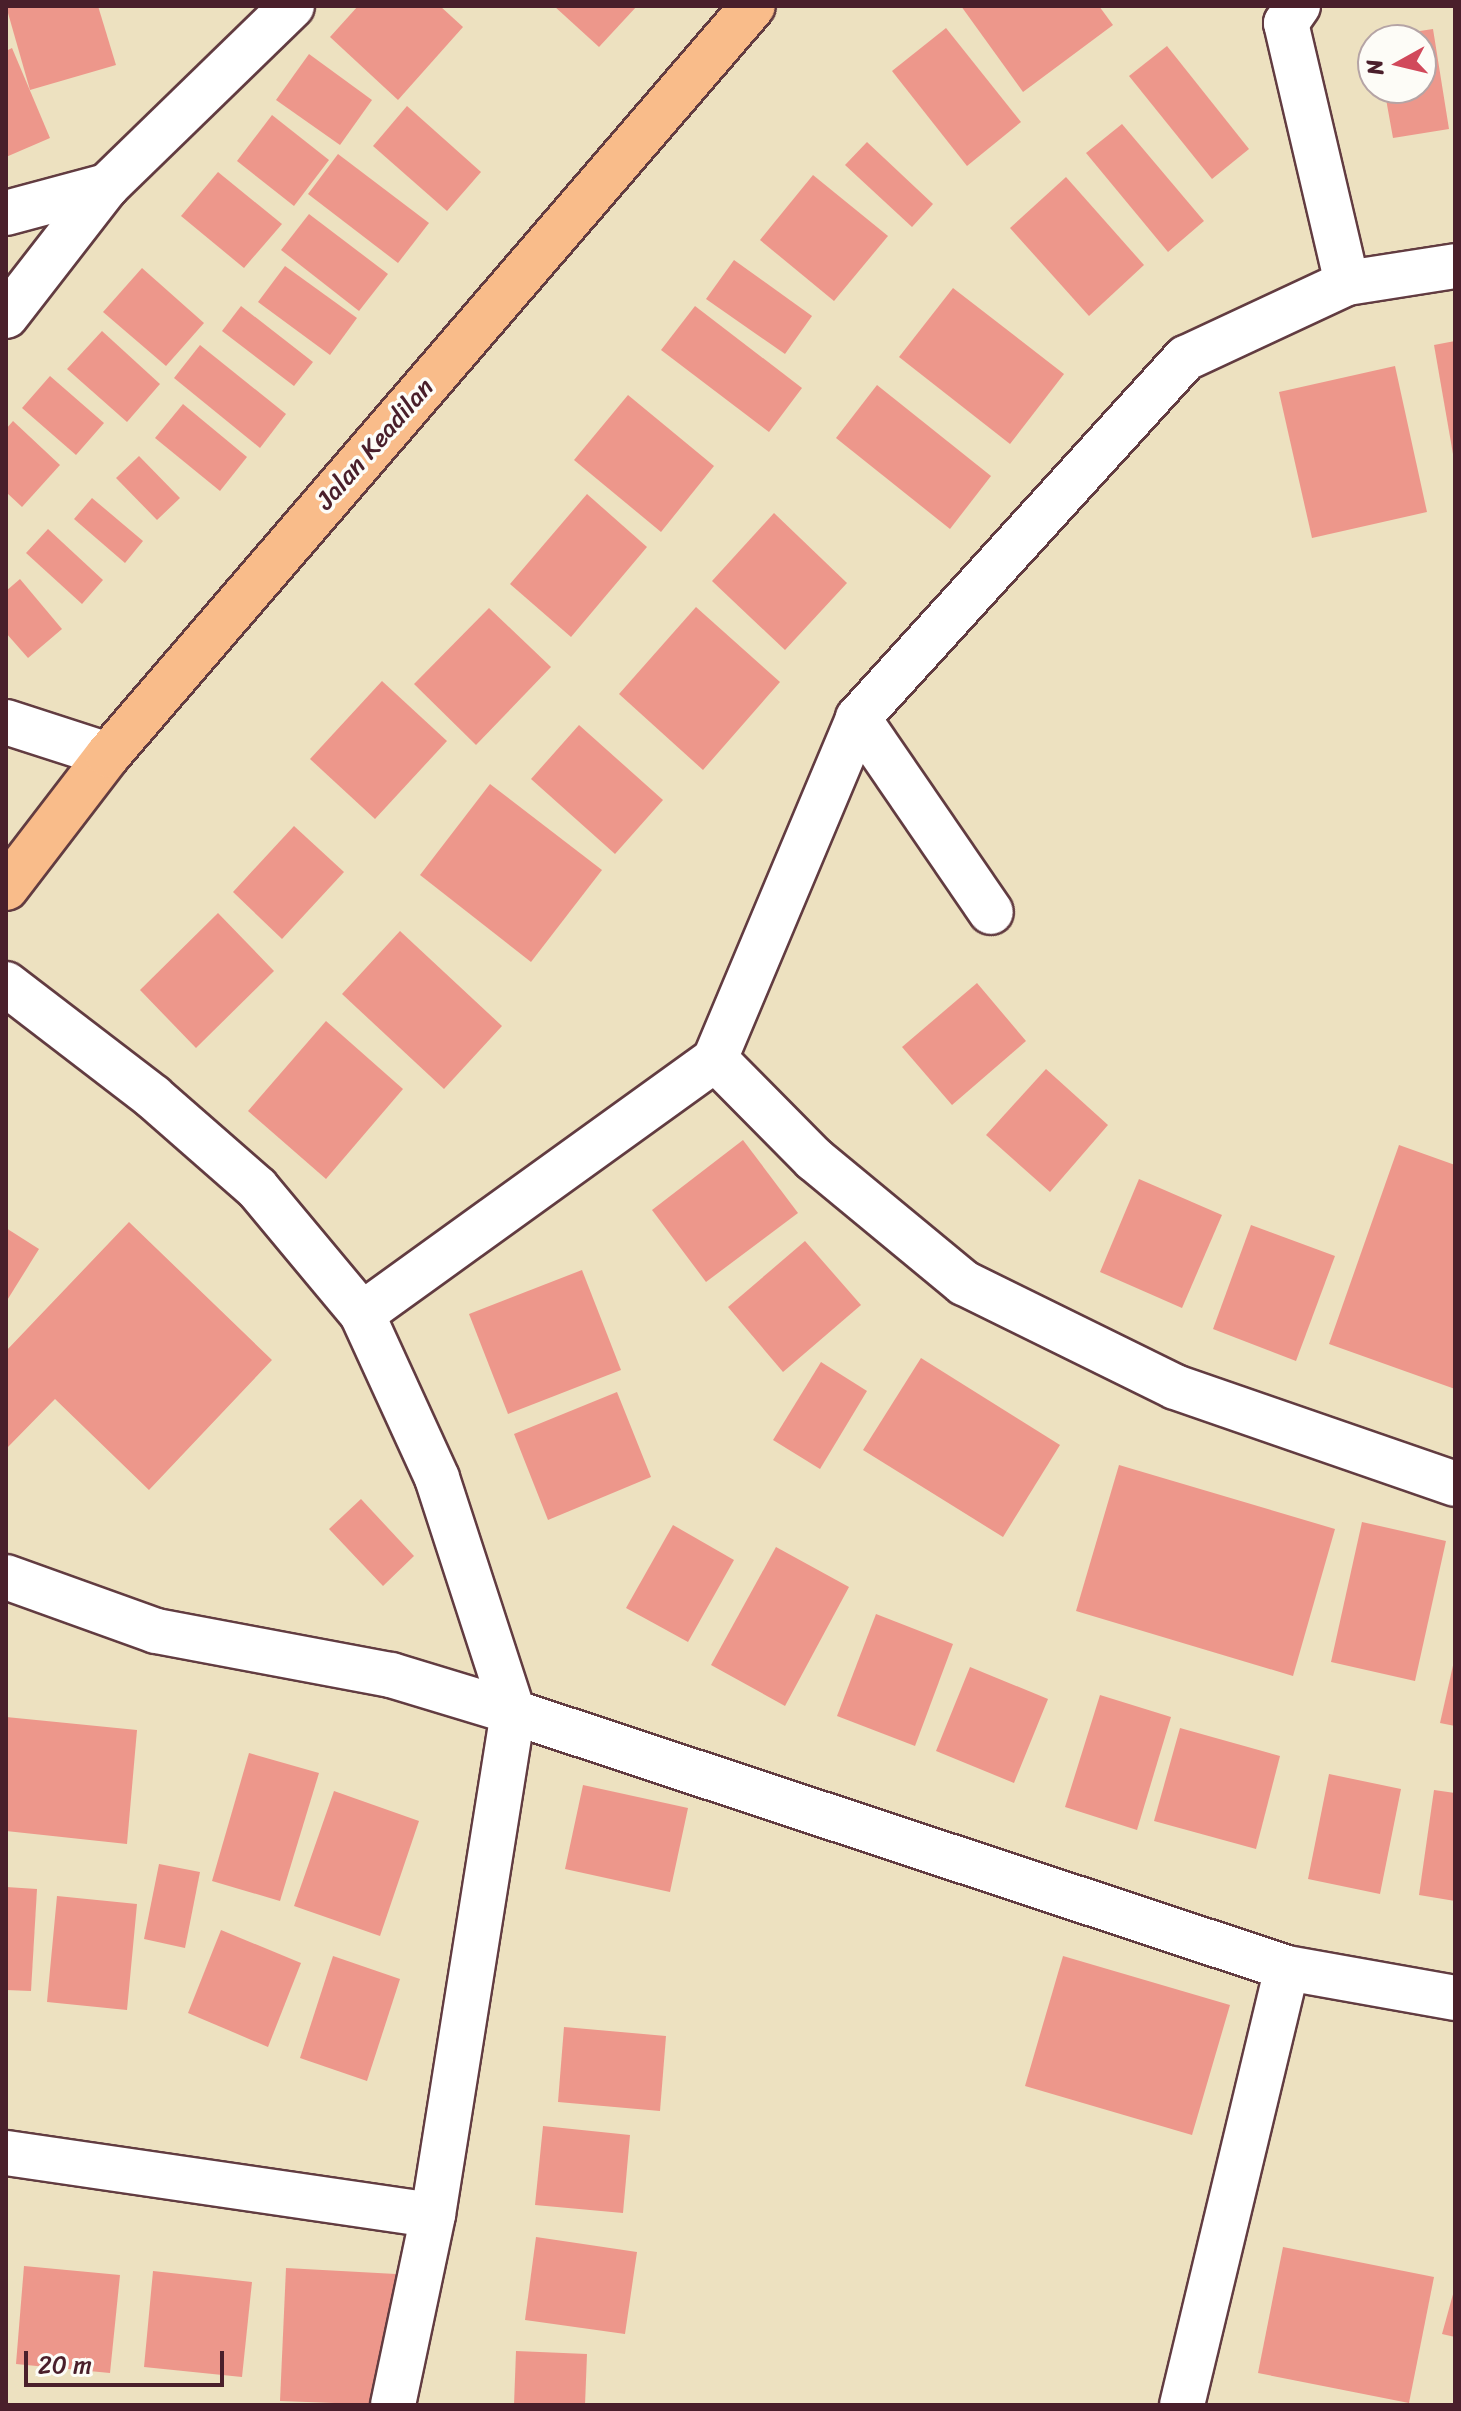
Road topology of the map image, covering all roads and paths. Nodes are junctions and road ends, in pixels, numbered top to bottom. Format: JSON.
{"nodes":[{"id":1,"x":292,"y":6,"type":"edge"},
{"id":2,"x":753,"y":6,"type":"edge"},
{"id":3,"x":1298,"y":6,"type":"edge"},
{"id":4,"x":107,"y":186,"type":"junction"},
{"id":5,"x":6,"y":213,"type":"edge"},
{"id":6,"x":1455,"y":266,"type":"edge"},
{"id":7,"x":1347,"y":283,"type":"junction"},
{"id":8,"x":6,"y":316,"type":"edge"},
{"id":9,"x":858,"y":718,"type":"junction"},
{"id":10,"x":6,"y":722,"type":"edge"},
{"id":11,"x":108,"y":755,"type":"junction"},
{"id":12,"x":6,"y":888,"type":"edge"},
{"id":13,"x":991,"y":912,"type":"dead end"},
{"id":14,"x":6,"y":984,"type":"edge"},
{"id":15,"x":715,"y":1059,"type":"junction"},
{"id":16,"x":362,"y":1314,"type":"junction"},
{"id":17,"x":1455,"y":1484,"type":"edge"},
{"id":18,"x":6,"y":1577,"type":"edge"},
{"id":19,"x":513,"y":1712,"type":"junction"},
{"id":20,"x":1287,"y":1968,"type":"junction"},
{"id":21,"x":1455,"y":1998,"type":"edge"},
{"id":22,"x":6,"y":2153,"type":"edge"},
{"id":23,"x":433,"y":2215,"type":"junction"},
{"id":24,"x":393,"y":2405,"type":"edge"},
{"id":25,"x":1182,"y":2405,"type":"edge"}],
"edges":[{"from":1,"to":4,"type":"street"},
{"from":2,"to":11,"type":"main road","name":"Jalan Keadilan"},
{"from":3,"to":7,"type":"street"},
{"from":4,"to":5,"type":"street"},
{"from":4,"to":8,"type":"street"},
{"from":6,"to":7,"type":"street"},
{"from":7,"to":9,"type":"street"},
{"from":9,"to":13,"type":"street"},
{"from":9,"to":15,"type":"street"},
{"from":10,"to":11,"type":"street"},
{"from":11,"to":12,"type":"main road","name":"Jalan Keadilan"},
{"from":14,"to":16,"type":"street"},
{"from":15,"to":16,"type":"street"},
{"from":15,"to":17,"type":"street"},
{"from":16,"to":19,"type":"street"},
{"from":18,"to":19,"type":"street"},
{"from":19,"to":20,"type":"street"},
{"from":19,"to":23,"type":"street"},
{"from":20,"to":21,"type":"street"},
{"from":20,"to":25,"type":"street"},
{"from":22,"to":23,"type":"street"},
{"from":23,"to":24,"type":"street"}]}
